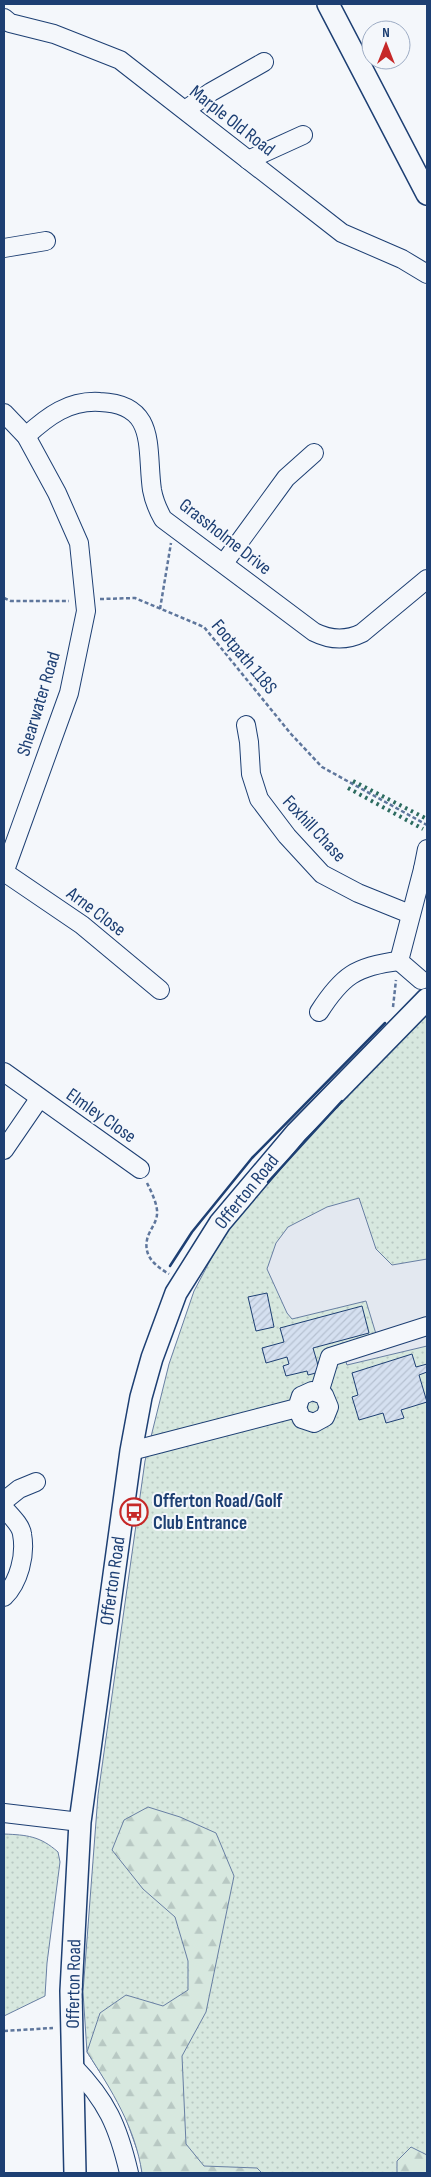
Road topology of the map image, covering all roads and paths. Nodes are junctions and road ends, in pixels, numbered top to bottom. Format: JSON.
{"nodes":[{"id":1,"x":328,"y":4,"type":"edge"},
{"id":2,"x":4,"y":18,"type":"edge"},
{"id":3,"x":264,"y":62,"type":"dead end"},
{"id":4,"x":185,"y":110,"type":"junction"},
{"id":5,"x":303,"y":135,"type":"dead end"},
{"id":6,"x":248,"y":160,"type":"junction"},
{"id":7,"x":427,"y":194,"type":"edge"},
{"id":8,"x":46,"y":241,"type":"dead end"},
{"id":9,"x":4,"y":248,"type":"edge"},
{"id":10,"x":427,"y":274,"type":"edge"},
{"id":11,"x":4,"y":413,"type":"edge"},
{"id":12,"x":26,"y":436,"type":"junction"},
{"id":13,"x":314,"y":453,"type":"dead end"},
{"id":14,"x":174,"y":528,"type":"junction"},
{"id":15,"x":224,"y":563,"type":"junction"},
{"id":16,"x":427,"y":579,"type":"edge"},
{"id":17,"x":4,"y":598,"type":"edge"},
{"id":18,"x":85,"y":601,"type":"junction"},
{"id":19,"x":160,"y":608,"type":"junction"},
{"id":20,"x":246,"y":725,"type":"dead end"},
{"id":21,"x":427,"y":826,"type":"edge"},
{"id":22,"x":427,"y":849,"type":"edge"},
{"id":23,"x":425,"y":871,"type":"edge"},
{"id":24,"x":4,"y":872,"type":"edge"},
{"id":25,"x":410,"y":914,"type":"junction"},
{"id":26,"x":398,"y":961,"type":"junction"},
{"id":27,"x":424,"y":989,"type":"edge"},
{"id":28,"x":160,"y":990,"type":"dead end"},
{"id":29,"x":392,"y":1009,"type":"dead end"},
{"id":30,"x":318,"y":1012,"type":"dead end"},
{"id":31,"x":4,"y":1072,"type":"edge"},
{"id":32,"x":39,"y":1098,"type":"junction"},
{"id":33,"x":4,"y":1150,"type":"edge"},
{"id":34,"x":140,"y":1169,"type":"joint"},
{"id":35,"x":183,"y":1282,"type":"junction"},
{"id":36,"x":427,"y":1326,"type":"edge"},
{"id":37,"x":319,"y":1393,"type":"junction"},
{"id":38,"x":297,"y":1408,"type":"junction"},
{"id":39,"x":131,"y":1451,"type":"junction"},
{"id":40,"x":36,"y":1482,"type":"dead end"},
{"id":41,"x":4,"y":1501,"type":"edge"},
{"id":42,"x":4,"y":1508,"type":"edge"},
{"id":43,"x":4,"y":1597,"type":"edge"},
{"id":44,"x":4,"y":1813,"type":"edge"},
{"id":45,"x":80,"y":1822,"type":"junction"},
{"id":46,"x":72,"y":2027,"type":"junction"},
{"id":47,"x":4,"y":2031,"type":"edge"},
{"id":48,"x":73,"y":2066,"type":"junction"},
{"id":49,"x":76,"y":2173,"type":"edge"},
{"id":50,"x":129,"y":2173,"type":"edge"}],
"edges":[{"from":1,"to":7,"type":"main road"},
{"from":2,"to":4,"type":"street","name":"Marple Old Road"},
{"from":3,"to":4,"type":"street"},
{"from":4,"to":6,"type":"street","name":"Marple Old Road"},
{"from":5,"to":6,"type":"street"},
{"from":6,"to":10,"type":"street","name":"Marple Old Road"},
{"from":8,"to":9,"type":"street"},
{"from":11,"to":12,"type":"street","name":"Shearwater Road"},
{"from":12,"to":14,"type":"street","name":"Grassholme Drive"},
{"from":12,"to":18,"type":"street","name":"Shearwater Road"},
{"from":13,"to":15,"type":"street"},
{"from":14,"to":15,"type":"street","name":"Grassholme Drive"},
{"from":14,"to":19,"type":"path"},
{"from":15,"to":16,"type":"street","name":"Grassholme Drive"},
{"from":17,"to":18,"type":"path","name":"Footpath 118S"},
{"from":18,"to":19,"type":"path","name":"Footpath 118S"},
{"from":18,"to":24,"type":"street","name":"Shearwater Road"},
{"from":19,"to":21,"type":"path","name":"Footpath 118S"},
{"from":20,"to":25,"type":"street","name":"Foxhill Chase"},
{"from":22,"to":23,"type":"street"},
{"from":23,"to":25,"type":"street"},
{"from":24,"to":28,"type":"street","name":"Arne Close"},
{"from":25,"to":26,"type":"street"},
{"from":26,"to":27,"type":"street"},
{"from":26,"to":29,"type":"path"},
{"from":26,"to":30,"type":"street"},
{"from":27,"to":35,"type":"main road","name":"Offerton Road"},
{"from":31,"to":32,"type":"street","name":"Elmley Close"},
{"from":32,"to":33,"type":"street","name":"Elmley Close"},
{"from":32,"to":34,"type":"street","name":"Elmley Close"},
{"from":34,"to":35,"type":"path"},
{"from":35,"to":39,"type":"main road","name":"Offerton Road"},
{"from":36,"to":37,"type":"street"},
{"from":37,"to":38,"type":"street"},
{"from":37,"to":38,"type":"street"},
{"from":38,"to":39,"type":"street"},
{"from":39,"to":45,"type":"main road","name":"Offerton Road"},
{"from":40,"to":41,"type":"street"},
{"from":42,"to":43,"type":"street"},
{"from":44,"to":45,"type":"street"},
{"from":45,"to":46,"type":"main road","name":"Offerton Road"},
{"from":46,"to":47,"type":"path"},
{"from":46,"to":48,"type":"main road","name":"Offerton Road"},
{"from":48,"to":49,"type":"main road","name":"Offerton Road"},
{"from":48,"to":50,"type":"street"}]}
